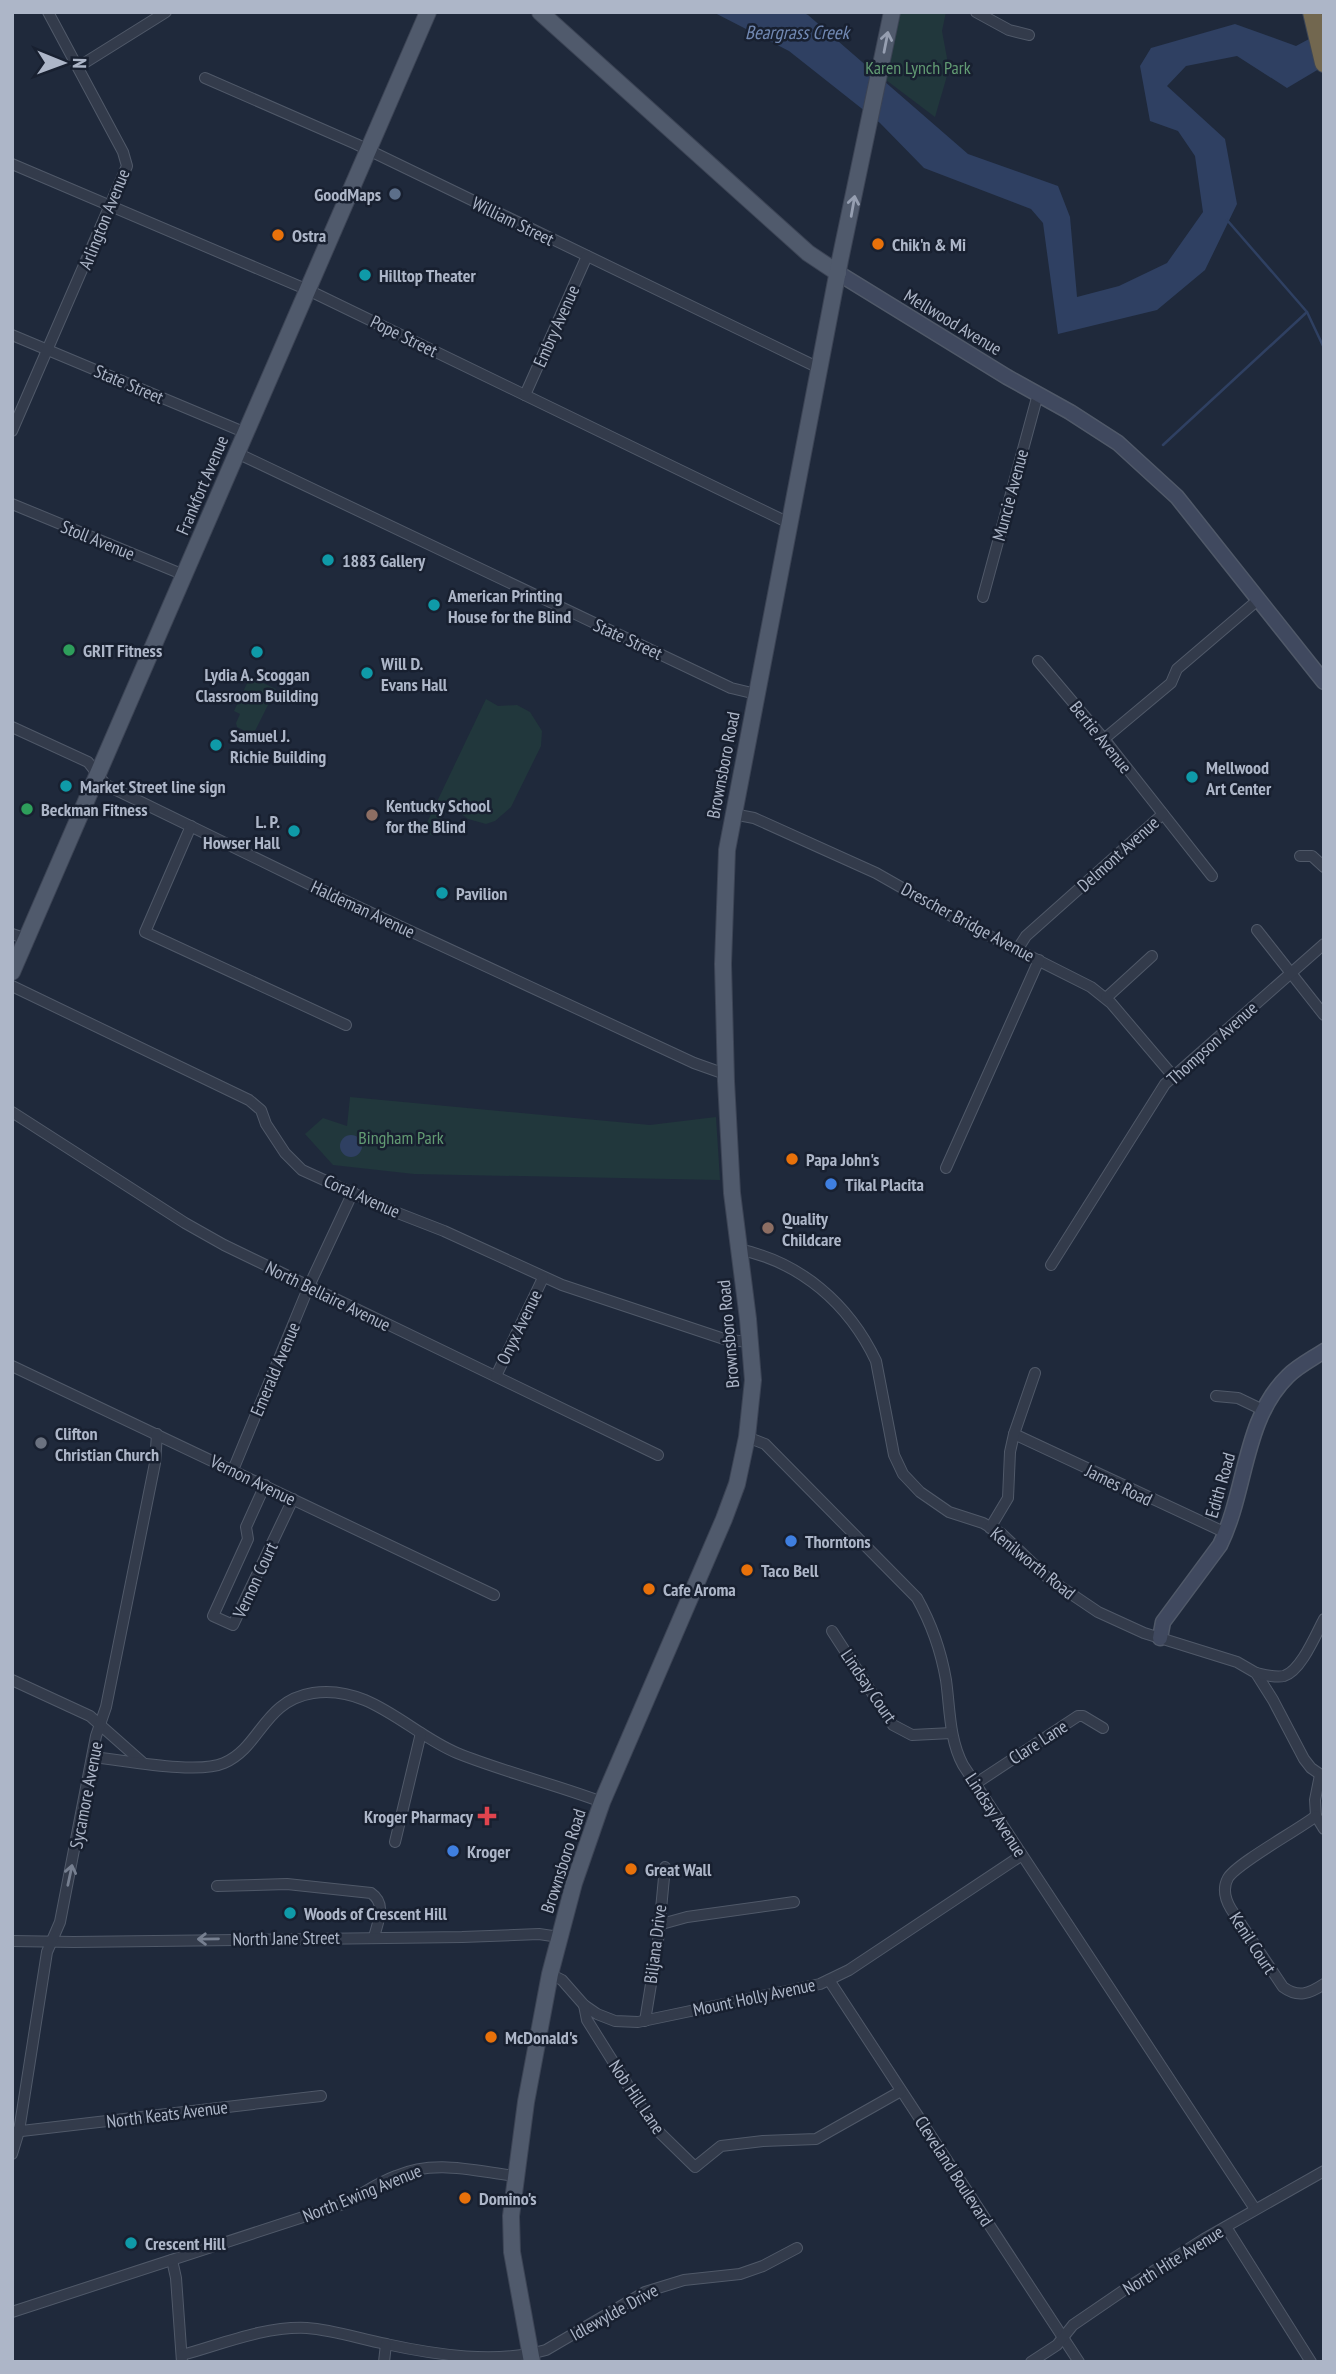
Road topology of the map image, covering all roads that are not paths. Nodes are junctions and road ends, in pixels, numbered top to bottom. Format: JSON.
{"nodes":[{"id":1,"x":48,"y":12,"type":"edge"},
{"id":2,"x":166,"y":12,"type":"edge"},
{"id":3,"x":428,"y":12,"type":"edge"},
{"id":4,"x":540,"y":12,"type":"edge"},
{"id":5,"x":892,"y":12,"type":"edge"},
{"id":6,"x":976,"y":12,"type":"edge"},
{"id":7,"x":1311,"y":12,"type":"edge"},
{"id":8,"x":1029,"y":35,"type":"dead end"},
{"id":9,"x":1324,"y":63,"type":"edge"},
{"id":10,"x":78,"y":67,"type":"junction"},
{"id":11,"x":205,"y":78,"type":"dead end"},
{"id":12,"x":368,"y":150,"type":"junction"},
{"id":13,"x":12,"y":164,"type":"edge"},
{"id":14,"x":111,"y":206,"type":"junction"},
{"id":15,"x":587,"y":256,"type":"junction"},
{"id":16,"x":838,"y":273,"type":"junction"},
{"id":17,"x":308,"y":290,"type":"junction"},
{"id":18,"x":12,"y":335,"type":"edge"},
{"id":19,"x":48,"y":350,"type":"junction"},
{"id":20,"x":819,"y":368,"type":"junction"},
{"id":21,"x":1038,"y":394,"type":"junction"},
{"id":22,"x":525,"y":395,"type":"junction"},
{"id":23,"x":12,"y":431,"type":"edge"},
{"id":24,"x":246,"y":433,"type":"junction"},
{"id":25,"x":237,"y":453,"type":"junction"},
{"id":26,"x":12,"y":504,"type":"edge"},
{"id":27,"x":789,"y":523,"type":"junction"},
{"id":28,"x":184,"y":575,"type":"junction"},
{"id":29,"x":983,"y":597,"type":"dead end"},
{"id":30,"x":1258,"y":599,"type":"junction"},
{"id":31,"x":1038,"y":661,"type":"dead end"},
{"id":32,"x":1324,"y":682,"type":"edge"},
{"id":33,"x":756,"y":694,"type":"junction"},
{"id":34,"x":12,"y":727,"type":"edge"},
{"id":35,"x":1104,"y":739,"type":"junction"},
{"id":36,"x":97,"y":774,"type":"junction"},
{"id":37,"x":733,"y":814,"type":"junction"},
{"id":38,"x":1163,"y":814,"type":"junction"},
{"id":39,"x":191,"y":826,"type":"junction"},
{"id":40,"x":1300,"y":856,"type":"dead end"},
{"id":41,"x":1324,"y":867,"type":"edge"},
{"id":42,"x":1212,"y":876,"type":"dead end"},
{"id":43,"x":1257,"y":930,"type":"dead end"},
{"id":44,"x":19,"y":936,"type":"edge"},
{"id":45,"x":1324,"y":944,"type":"edge"},
{"id":46,"x":1017,"y":950,"type":"junction"},
{"id":47,"x":1152,"y":956,"type":"dead end"},
{"id":48,"x":1039,"y":960,"type":"junction"},
{"id":49,"x":12,"y":972,"type":"edge"},
{"id":50,"x":1291,"y":972,"type":"junction"},
{"id":51,"x":12,"y":986,"type":"edge"},
{"id":52,"x":1106,"y":998,"type":"junction"},
{"id":53,"x":1324,"y":1015,"type":"edge"},
{"id":54,"x":346,"y":1025,"type":"dead end"},
{"id":55,"x":725,"y":1074,"type":"junction"},
{"id":56,"x":1173,"y":1076,"type":"junction"},
{"id":57,"x":12,"y":1112,"type":"edge"},
{"id":58,"x":946,"y":1168,"type":"dead end"},
{"id":59,"x":352,"y":1192,"type":"junction"},
{"id":60,"x":738,"y":1249,"type":"junction"},
{"id":61,"x":1051,"y":1265,"type":"dead end"},
{"id":62,"x":543,"y":1278,"type":"junction"},
{"id":63,"x":309,"y":1286,"type":"junction"},
{"id":64,"x":751,"y":1342,"type":"junction"},
{"id":65,"x":1324,"y":1351,"type":"edge"},
{"id":66,"x":12,"y":1366,"type":"edge"},
{"id":67,"x":1035,"y":1373,"type":"dead end"},
{"id":68,"x":496,"y":1377,"type":"junction"},
{"id":69,"x":1216,"y":1396,"type":"dead end"},
{"id":70,"x":1263,"y":1410,"type":"junction"},
{"id":71,"x":157,"y":1434,"type":"junction"},
{"id":72,"x":1014,"y":1434,"type":"junction"},
{"id":73,"x":747,"y":1437,"type":"junction"},
{"id":74,"x":658,"y":1455,"type":"dead end"},
{"id":75,"x":233,"y":1470,"type":"junction"},
{"id":76,"x":265,"y":1485,"type":"junction"},
{"id":77,"x":293,"y":1499,"type":"junction"},
{"id":78,"x":990,"y":1528,"type":"junction"},
{"id":79,"x":1226,"y":1533,"type":"junction"},
{"id":80,"x":494,"y":1595,"type":"dead end"},
{"id":81,"x":1324,"y":1619,"type":"edge"},
{"id":82,"x":832,"y":1631,"type":"dead end"},
{"id":83,"x":1160,"y":1638,"type":"junction"},
{"id":84,"x":1255,"y":1673,"type":"junction"},
{"id":85,"x":12,"y":1680,"type":"edge"},
{"id":86,"x":101,"y":1725,"type":"junction"},
{"id":87,"x":1102,"y":1728,"type":"dead end"},
{"id":88,"x":421,"y":1733,"type":"junction"},
{"id":89,"x":952,"y":1733,"type":"junction"},
{"id":90,"x":93,"y":1756,"type":"junction"},
{"id":91,"x":142,"y":1762,"type":"junction"},
{"id":92,"x":1322,"y":1776,"type":"edge"},
{"id":93,"x":975,"y":1784,"type":"junction"},
{"id":94,"x":602,"y":1802,"type":"junction"},
{"id":95,"x":1316,"y":1816,"type":"junction"},
{"id":96,"x":1324,"y":1829,"type":"edge"},
{"id":97,"x":395,"y":1843,"type":"dead end"},
{"id":98,"x":1022,"y":1855,"type":"junction"},
{"id":99,"x":665,"y":1867,"type":"dead end"},
{"id":100,"x":217,"y":1886,"type":"dead end"},
{"id":101,"x":794,"y":1902,"type":"dead end"},
{"id":102,"x":658,"y":1925,"type":"junction"},
{"id":103,"x":374,"y":1937,"type":"junction"},
{"id":104,"x":559,"y":1937,"type":"junction"},
{"id":105,"x":12,"y":1941,"type":"edge"},
{"id":106,"x":53,"y":1941,"type":"junction"},
{"id":107,"x":550,"y":1974,"type":"junction"},
{"id":108,"x":829,"y":1980,"type":"junction"},
{"id":109,"x":1324,"y":1984,"type":"edge"},
{"id":110,"x":584,"y":2005,"type":"junction"},
{"id":111,"x":645,"y":2021,"type":"junction"},
{"id":112,"x":901,"y":2091,"type":"junction"},
{"id":113,"x":321,"y":2096,"type":"dead end"},
{"id":114,"x":16,"y":2132,"type":"edge"},
{"id":115,"x":12,"y":2154,"type":"edge"},
{"id":116,"x":1324,"y":2171,"type":"edge"},
{"id":117,"x":515,"y":2176,"type":"junction"},
{"id":118,"x":1255,"y":2209,"type":"junction"},
{"id":119,"x":1226,"y":2227,"type":"junction"},
{"id":120,"x":797,"y":2248,"type":"dead end"},
{"id":121,"x":172,"y":2260,"type":"junction"},
{"id":122,"x":12,"y":2312,"type":"edge"},
{"id":123,"x":1063,"y":2336,"type":"junction"},
{"id":124,"x":386,"y":2344,"type":"junction"},
{"id":125,"x":182,"y":2358,"type":"edge"},
{"id":126,"x":439,"y":2358,"type":"edge"},
{"id":127,"x":531,"y":2358,"type":"edge"},
{"id":128,"x":384,"y":2362,"type":"edge"},
{"id":129,"x":1031,"y":2362,"type":"edge"},
{"id":130,"x":1079,"y":2362,"type":"edge"},
{"id":131,"x":1311,"y":2362,"type":"edge"}],
"edges":[{"from":1,"to":10,"type":"street","name":"Arlington Avenue"},
{"from":2,"to":10,"type":"street"},
{"from":3,"to":12,"type":"main road","name":"Frankfort Avenue"},
{"from":4,"to":16,"type":"main road","name":"Mellwood Avenue"},
{"from":16,"to":5,"type":"main road","name":"Brownsboro Road","one_way":true},
{"from":6,"to":8,"type":"street"},
{"from":7,"to":9,"type":"highway"},
{"from":10,"to":14,"type":"street","name":"Arlington Avenue"},
{"from":11,"to":12,"type":"street","name":"William Street"},
{"from":12,"to":15,"type":"street","name":"William Street"},
{"from":12,"to":17,"type":"main road","name":"Frankfort Avenue"},
{"from":13,"to":14,"type":"street","name":"Pope Street"},
{"from":14,"to":17,"type":"street","name":"Pope Street"},
{"from":14,"to":19,"type":"street","name":"Arlington Avenue"},
{"from":15,"to":20,"type":"street","name":"William Street"},
{"from":15,"to":22,"type":"street","name":"Embry Avenue"},
{"from":16,"to":20,"type":"main road","name":"Brownsboro Road"},
{"from":16,"to":21,"type":"street","name":"Mellwood Avenue"},
{"from":17,"to":22,"type":"street","name":"Pope Street"},
{"from":17,"to":24,"type":"main road","name":"Frankfort Avenue"},
{"from":18,"to":19,"type":"street","name":"State Street"},
{"from":19,"to":23,"type":"street","name":"Arlington Avenue"},
{"from":19,"to":24,"type":"street","name":"State Street"},
{"from":20,"to":27,"type":"main road","name":"Brownsboro Road"},
{"from":21,"to":29,"type":"street","name":"Muncie Avenue"},
{"from":21,"to":30,"type":"street","name":"Mellwood Avenue"},
{"from":22,"to":27,"type":"street","name":"Pope Street"},
{"from":24,"to":25,"type":"main road","name":"Frankfort Avenue"},
{"from":25,"to":28,"type":"main road","name":"Frankfort Avenue"},
{"from":25,"to":33,"type":"street","name":"State Street"},
{"from":26,"to":28,"type":"street","name":"Stoll Avenue"},
{"from":27,"to":33,"type":"main road","name":"Brownsboro Road"},
{"from":28,"to":36,"type":"main road","name":"Frankfort Avenue"},
{"from":30,"to":32,"type":"street","name":"Mellwood Avenue"},
{"from":30,"to":35,"type":"street"},
{"from":31,"to":35,"type":"street","name":"Bertie Avenue"},
{"from":33,"to":37,"type":"main road","name":"Brownsboro Road"},
{"from":34,"to":36,"type":"street","name":"Haldeman Avenue"},
{"from":35,"to":38,"type":"street","name":"Bertie Avenue"},
{"from":36,"to":39,"type":"street","name":"Haldeman Avenue"},
{"from":36,"to":44,"type":"main road","name":"Frankfort Avenue"},
{"from":37,"to":46,"type":"street","name":"Drescher Bridge Avenue"},
{"from":37,"to":55,"type":"main road","name":"Brownsboro Road"},
{"from":38,"to":42,"type":"street","name":"Delmont Avenue"},
{"from":38,"to":46,"type":"street","name":"Delmont Avenue"},
{"from":39,"to":54,"type":"street"},
{"from":39,"to":55,"type":"street","name":"Haldeman Avenue"},
{"from":40,"to":41,"type":"street"},
{"from":43,"to":50,"type":"street"},
{"from":44,"to":49,"type":"main road","name":"Frankfort Avenue"},
{"from":45,"to":50,"type":"street","name":"Thompson Avenue"},
{"from":46,"to":48,"type":"street","name":"Drescher Bridge Avenue"},
{"from":47,"to":52,"type":"street"},
{"from":48,"to":52,"type":"street","name":"Drescher Bridge Avenue"},
{"from":48,"to":58,"type":"street"},
{"from":50,"to":53,"type":"street"},
{"from":50,"to":56,"type":"street","name":"Thompson Avenue"},
{"from":51,"to":59,"type":"street","name":"Coral Avenue"},
{"from":52,"to":56,"type":"street","name":"Drescher Bridge Avenue"},
{"from":55,"to":60,"type":"main road","name":"Brownsboro Road"},
{"from":56,"to":61,"type":"street","name":"Thompson Avenue"},
{"from":57,"to":63,"type":"street","name":"North Bellaire Avenue"},
{"from":59,"to":62,"type":"street","name":"Coral Avenue"},
{"from":59,"to":63,"type":"street","name":"Emerald Avenue"},
{"from":60,"to":64,"type":"main road","name":"Brownsboro Road"},
{"from":60,"to":78,"type":"street","name":"Kenilworth Road"},
{"from":62,"to":64,"type":"street","name":"Coral Avenue"},
{"from":62,"to":68,"type":"street","name":"Onyx Avenue"},
{"from":63,"to":68,"type":"street","name":"North Bellaire Avenue"},
{"from":63,"to":75,"type":"street","name":"Emerald Avenue"},
{"from":64,"to":73,"type":"main road","name":"Brownsboro Road"},
{"from":65,"to":70,"type":"street","name":"Edith Road"},
{"from":66,"to":71,"type":"street","name":"Vernon Avenue"},
{"from":67,"to":72,"type":"street"},
{"from":68,"to":74,"type":"street","name":"North Bellaire Avenue"},
{"from":69,"to":70,"type":"street"},
{"from":70,"to":79,"type":"street","name":"Edith Road"},
{"from":71,"to":75,"type":"street","name":"Vernon Avenue"},
{"from":71,"to":86,"type":"street","name":"Sycamore Avenue"},
{"from":72,"to":78,"type":"street"},
{"from":72,"to":79,"type":"street","name":"James Road"},
{"from":73,"to":89,"type":"street","name":"Lindsay Avenue"},
{"from":73,"to":94,"type":"main road","name":"Brownsboro Road"},
{"from":75,"to":76,"type":"street","name":"Vernon Avenue"},
{"from":76,"to":77,"type":"street","name":"Vernon Avenue"},
{"from":76,"to":77,"type":"street","name":"Vernon Court"},
{"from":77,"to":80,"type":"street","name":"Vernon Avenue"},
{"from":78,"to":83,"type":"street","name":"Kenilworth Road"},
{"from":79,"to":83,"type":"street","name":"Edith Road"},
{"from":81,"to":84,"type":"street"},
{"from":82,"to":89,"type":"street","name":"Lindsay Court"},
{"from":83,"to":84,"type":"street","name":"Kenilworth Road"},
{"from":84,"to":92,"type":"street"},
{"from":85,"to":86,"type":"street"},
{"from":86,"to":90,"type":"street","name":"Sycamore Avenue"},
{"from":86,"to":91,"type":"street"},
{"from":87,"to":93,"type":"street","name":"Clare Lane"},
{"from":88,"to":91,"type":"street"},
{"from":88,"to":94,"type":"street"},
{"from":88,"to":97,"type":"street"},
{"from":89,"to":93,"type":"street","name":"Lindsay Avenue"},
{"from":90,"to":91,"type":"street"},
{"from":106,"to":90,"type":"street","name":"Sycamore Avenue","one_way":true},
{"from":92,"to":95,"type":"street"},
{"from":93,"to":98,"type":"street","name":"Lindsay Avenue"},
{"from":94,"to":104,"type":"main road","name":"Brownsboro Road"},
{"from":95,"to":96,"type":"street"},
{"from":95,"to":109,"type":"street","name":"Kenil Court"},
{"from":98,"to":108,"type":"street","name":"Mount Holly Avenue"},
{"from":98,"to":118,"type":"street","name":"Lindsay Avenue"},
{"from":99,"to":102,"type":"street","name":"Biljana Drive"},
{"from":100,"to":103,"type":"street"},
{"from":101,"to":102,"type":"street"},
{"from":102,"to":111,"type":"street","name":"Biljana Drive"},
{"from":103,"to":104,"type":"street","name":"North Jane Street"},
{"from":103,"to":106,"type":"street","name":"North Jane Street","one_way":true},
{"from":104,"to":107,"type":"main road","name":"Brownsboro Road"},
{"from":105,"to":106,"type":"street","name":"North Jane Street"},
{"from":106,"to":114,"type":"street","name":"Sycamore Avenue"},
{"from":107,"to":110,"type":"street","name":"Mount Holly Avenue"},
{"from":107,"to":117,"type":"main road","name":"Brownsboro Road"},
{"from":108,"to":111,"type":"street","name":"Mount Holly Avenue"},
{"from":108,"to":112,"type":"street","name":"Cleveland Boulevard"},
{"from":110,"to":111,"type":"street","name":"Mount Holly Avenue"},
{"from":110,"to":112,"type":"street","name":"Nob Hill Lane"},
{"from":112,"to":123,"type":"street","name":"Cleveland Boulevard"},
{"from":113,"to":114,"type":"street","name":"North Keats Avenue"},
{"from":114,"to":115,"type":"street","name":"Sycamore Avenue"},
{"from":116,"to":118,"type":"street","name":"North Hite Avenue"},
{"from":117,"to":121,"type":"street","name":"North Ewing Avenue"},
{"from":117,"to":127,"type":"main road","name":"Brownsboro Road"},
{"from":118,"to":119,"type":"street","name":"North Hite Avenue"},
{"from":119,"to":123,"type":"street","name":"North Hite Avenue"},
{"from":119,"to":131,"type":"street"},
{"from":120,"to":127,"type":"street","name":"Idlewylde Drive"},
{"from":121,"to":122,"type":"street","name":"North Ewing Avenue"},
{"from":121,"to":125,"type":"street"},
{"from":123,"to":129,"type":"street","name":"North Hite Avenue"},
{"from":123,"to":130,"type":"street","name":"Cleveland Boulevard"},
{"from":124,"to":125,"type":"street","name":"Idlewylde Drive"},
{"from":124,"to":126,"type":"street","name":"Idlewylde Drive"},
{"from":124,"to":128,"type":"street"},
{"from":126,"to":127,"type":"street","name":"Idlewylde Drive"}]}
